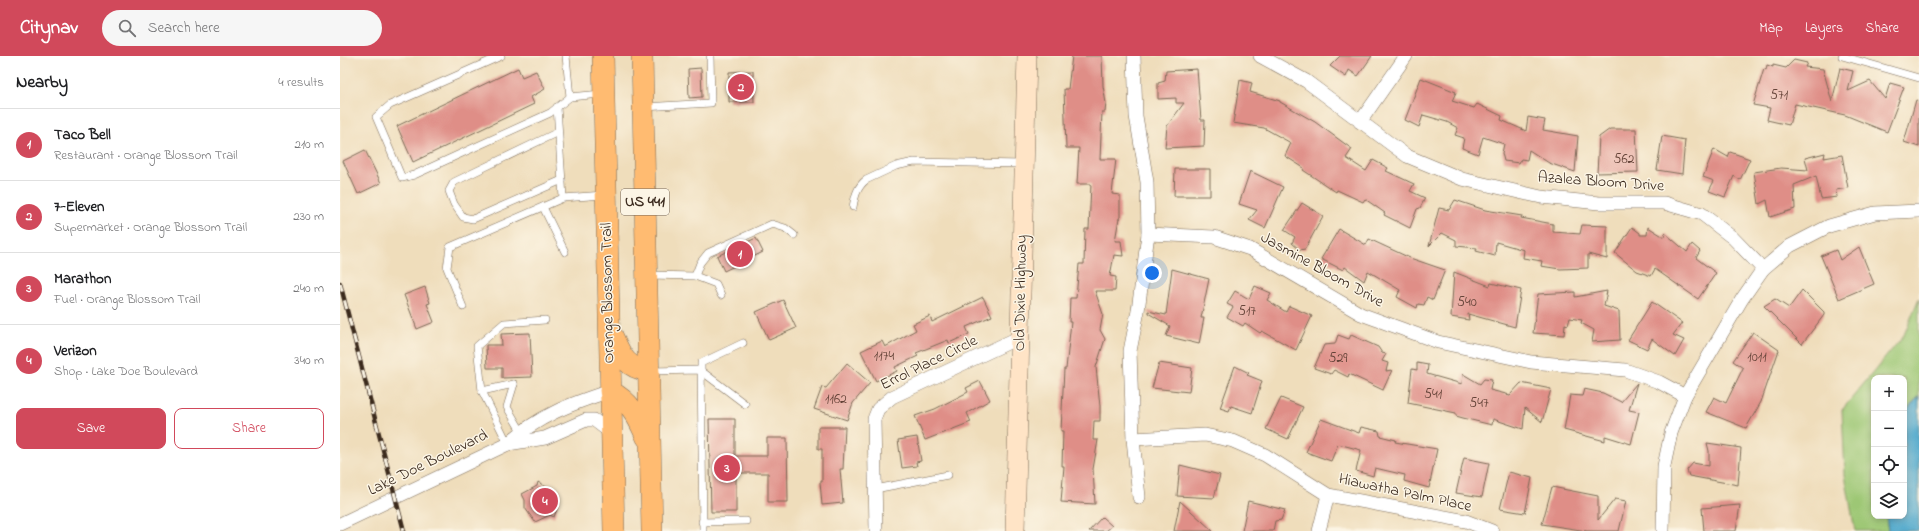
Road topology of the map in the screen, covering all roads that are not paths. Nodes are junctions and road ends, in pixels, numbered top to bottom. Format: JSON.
{"nodes":[{"id":1,"x":501,"y":56,"type":"edge"},
{"id":2,"x":566,"y":56,"type":"edge"},
{"id":3,"x":603,"y":56,"type":"edge"},
{"id":4,"x":642,"y":56,"type":"edge"},
{"id":5,"x":710,"y":56,"type":"edge"},
{"id":6,"x":1028,"y":56,"type":"edge"},
{"id":7,"x":1134,"y":56,"type":"edge"},
{"id":8,"x":1260,"y":56,"type":"edge"},
{"id":9,"x":1406,"y":56,"type":"edge"},
{"id":10,"x":1842,"y":56,"type":"edge"},
{"id":11,"x":1919,"y":78,"type":"edge"},
{"id":12,"x":604,"y":94,"type":"junction"},
{"id":13,"x":570,"y":97,"type":"junction"},
{"id":14,"x":556,"y":107,"type":"junction"},
{"id":15,"x":643,"y":107,"type":"junction"},
{"id":16,"x":1360,"y":122,"type":"junction"},
{"id":17,"x":558,"y":132,"type":"junction"},
{"id":18,"x":1024,"y":164,"type":"junction"},
{"id":19,"x":562,"y":180,"type":"junction"},
{"id":20,"x":606,"y":195,"type":"junction"},
{"id":21,"x":563,"y":198,"type":"junction"},
{"id":22,"x":543,"y":207,"type":"junction"},
{"id":23,"x":853,"y":207,"type":"dead end"},
{"id":24,"x":1919,"y":211,"type":"edge"},
{"id":25,"x":1148,"y":234,"type":"junction"},
{"id":26,"x":794,"y":235,"type":"dead end"},
{"id":27,"x":565,"y":252,"type":"dead end"},
{"id":28,"x":1763,"y":269,"type":"junction"},
{"id":29,"x":647,"y":276,"type":"junction"},
{"id":30,"x":695,"y":276,"type":"junction"},
{"id":31,"x":721,"y":295,"type":"dead end"},
{"id":32,"x":463,"y":307,"type":"dead end"},
{"id":33,"x":545,"y":320,"type":"dead end"},
{"id":34,"x":609,"y":327,"type":"junction"},
{"id":35,"x":1020,"y":337,"type":"junction"},
{"id":36,"x":742,"y":343,"type":"dead end"},
{"id":37,"x":700,"y":370,"type":"junction"},
{"id":38,"x":649,"y":371,"type":"junction"},
{"id":39,"x":482,"y":391,"type":"junction"},
{"id":40,"x":610,"y":391,"type":"junction"},
{"id":41,"x":1685,"y":396,"type":"junction"},
{"id":42,"x":745,"y":404,"type":"dead end"},
{"id":43,"x":521,"y":431,"type":"junction"},
{"id":44,"x":1133,"y":439,"type":"junction"},
{"id":45,"x":612,"y":440,"type":"junction"},
{"id":46,"x":508,"y":444,"type":"junction"},
{"id":47,"x":651,"y":447,"type":"junction"},
{"id":48,"x":948,"y":475,"type":"dead end"},
{"id":49,"x":875,"y":489,"type":"junction"},
{"id":50,"x":1328,"y":495,"type":"junction"},
{"id":51,"x":1139,"y":497,"type":"dead end"},
{"id":52,"x":746,"y":521,"type":"dead end"},
{"id":53,"x":702,"y":522,"type":"junction"},
{"id":54,"x":340,"y":524,"type":"edge"},
{"id":55,"x":614,"y":531,"type":"edge"},
{"id":56,"x":652,"y":531,"type":"edge"},
{"id":57,"x":703,"y":531,"type":"edge"},
{"id":58,"x":876,"y":531,"type":"edge"},
{"id":59,"x":1015,"y":531,"type":"edge"},
{"id":60,"x":1319,"y":531,"type":"edge"},
{"id":61,"x":1492,"y":531,"type":"edge"},
{"id":62,"x":1662,"y":531,"type":"edge"}],
"edges":[{"from":1,"to":14,"type":"lane"},
{"from":2,"to":13,"type":"lane"},
{"from":3,"to":12,"type":"main road","name":"Orange Blossom Trail","number":"US 441"},
{"from":4,"to":15,"type":"main road","number":"US 441"},
{"from":5,"to":15,"type":"lane"},
{"from":6,"to":18,"type":"street","name":"Old Dixie Highway"},
{"from":7,"to":25,"type":"street"},
{"from":8,"to":16,"type":"street","name":"Azalea Bloom Drive"},
{"from":9,"to":16,"type":"street"},
{"from":10,"to":11,"type":"lane"},
{"from":12,"to":13,"type":"lane"},
{"from":12,"to":20,"type":"main road","name":"Orange Blossom Trail","number":"US 441"},
{"from":13,"to":14,"type":"lane"},
{"from":14,"to":17,"type":"lane"},
{"from":15,"to":29,"type":"main road","number":"US 441"},
{"from":16,"to":28,"type":"street","name":"Azalea Bloom Drive"},
{"from":17,"to":19,"type":"lane"},
{"from":17,"to":19,"type":"lane"},
{"from":18,"to":23,"type":"lane"},
{"from":18,"to":35,"type":"street","name":"Old Dixie Highway"},
{"from":19,"to":21,"type":"lane"},
{"from":20,"to":21,"type":"lane"},
{"from":20,"to":34,"type":"main road","name":"Orange Blossom Trail","number":"US 441"},
{"from":21,"to":22,"type":"lane"},
{"from":22,"to":27,"type":"lane"},
{"from":22,"to":32,"type":"lane"},
{"from":24,"to":28,"type":"street"},
{"from":25,"to":41,"type":"street","name":"Jasmine Bloom Drive"},
{"from":25,"to":44,"type":"street"},
{"from":26,"to":30,"type":"lane"},
{"from":28,"to":41,"type":"street"},
{"from":29,"to":30,"type":"lane"},
{"from":29,"to":38,"type":"main road","number":"US 441"},
{"from":30,"to":31,"type":"lane"},
{"from":33,"to":39,"type":"lane"},
{"from":34,"to":38,"type":"main road"},
{"from":34,"to":40,"type":"main road","name":"Orange Blossom Trail","number":"US 441"},
{"from":35,"to":49,"type":"street","name":"Errol Place Circle"},
{"from":35,"to":59,"type":"street","name":"Old Dixie Highway"},
{"from":36,"to":37,"type":"lane"},
{"from":37,"to":38,"type":"lane"},
{"from":37,"to":42,"type":"lane"},
{"from":37,"to":53,"type":"lane"},
{"from":38,"to":47,"type":"main road","number":"US 441"},
{"from":39,"to":43,"type":"lane"},
{"from":39,"to":46,"type":"lane"},
{"from":40,"to":43,"type":"street","name":"Lake Doe Boulevard"},
{"from":40,"to":45,"type":"main road","name":"Orange Blossom Trail","number":"US 441"},
{"from":40,"to":47,"type":"main road"},
{"from":41,"to":62,"type":"street"},
{"from":43,"to":46,"type":"street","name":"Lake Doe Boulevard"},
{"from":44,"to":50,"type":"street","name":"Hiawatha Palm Place"},
{"from":44,"to":51,"type":"street"},
{"from":45,"to":46,"type":"street","name":"Lake Doe Boulevard"},
{"from":45,"to":55,"type":"main road","name":"Orange Blossom Trail","number":"US 441"},
{"from":46,"to":54,"type":"street","name":"Lake Doe Boulevard"},
{"from":47,"to":56,"type":"main road","number":"US 441"},
{"from":48,"to":49,"type":"lane"},
{"from":49,"to":58,"type":"street","name":"Errol Place Circle"},
{"from":50,"to":60,"type":"street"},
{"from":50,"to":61,"type":"street","name":"Hiawatha Palm Place"},
{"from":52,"to":53,"type":"lane"},
{"from":53,"to":57,"type":"lane"}]}
